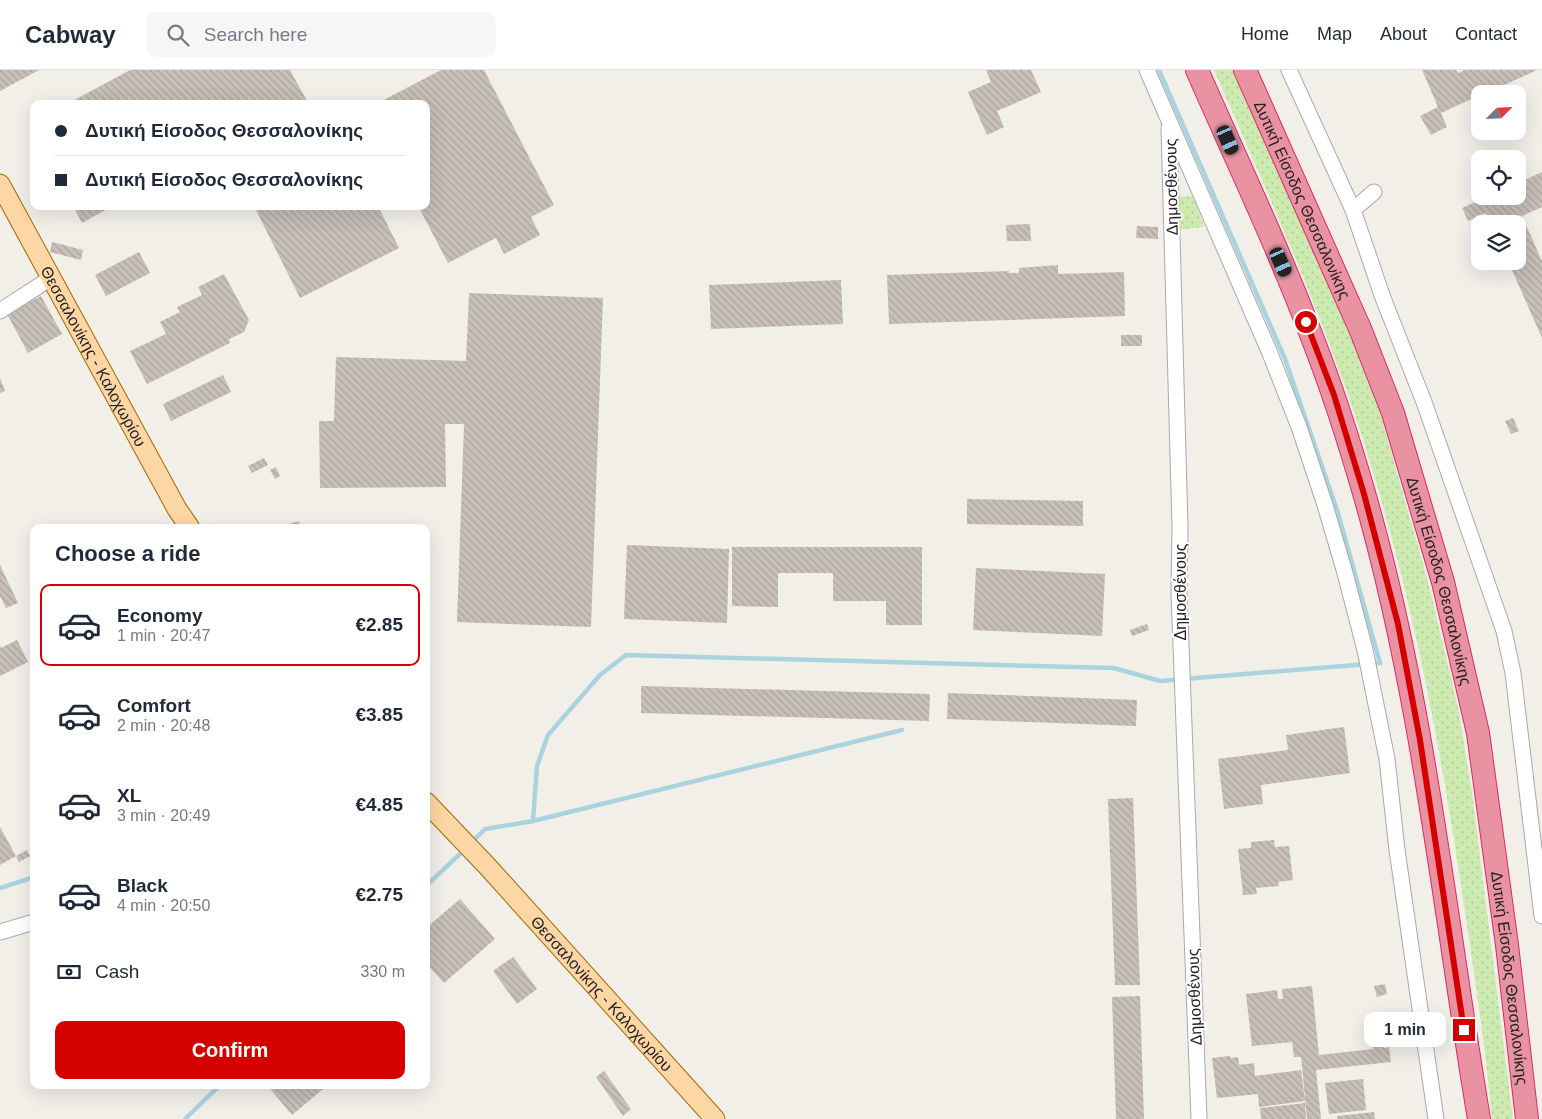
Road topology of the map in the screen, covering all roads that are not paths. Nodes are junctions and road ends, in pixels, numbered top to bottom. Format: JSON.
{"nodes":[{"id":1,"x":1147,"y":70,"type":"edge"},
{"id":2,"x":1197,"y":70,"type":"edge"},
{"id":3,"x":1245,"y":70,"type":"edge"},
{"id":4,"x":1289,"y":70,"type":"edge"},
{"id":5,"x":1169,"y":121,"type":"junction"},
{"id":6,"x":0,"y":184,"type":"edge"},
{"id":7,"x":1374,"y":192,"type":"dead end"},
{"id":8,"x":1353,"y":210,"type":"junction"},
{"id":9,"x":51,"y":278,"type":"junction"},
{"id":10,"x":0,"y":311,"type":"edge"},
{"id":11,"x":187,"y":524,"type":"edge"},
{"id":12,"x":430,"y":806,"type":"edge"},
{"id":13,"x":1537,"y":822,"type":"edge"},
{"id":14,"x":1542,"y":916,"type":"edge"},
{"id":15,"x":30,"y":923,"type":"edge"},
{"id":16,"x":0,"y":932,"type":"edge"},
{"id":17,"x":1507,"y":944,"type":"junction"},
{"id":18,"x":1464,"y":1030,"type":"junction"},
{"id":19,"x":715,"y":1119,"type":"edge"},
{"id":20,"x":1199,"y":1119,"type":"edge"},
{"id":21,"x":1436,"y":1119,"type":"edge"},
{"id":22,"x":1466,"y":1119,"type":"edge"},
{"id":23,"x":1479,"y":1119,"type":"edge"},
{"id":24,"x":1527,"y":1119,"type":"edge"},
{"id":25,"x":1541,"y":1119,"type":"edge"}],
"edges":[{"from":1,"to":5,"type":"street","name":"Δημοσθένους"},
{"from":2,"to":18,"type":"highway"},
{"from":3,"to":17,"type":"highway","name":"Δυτική Είσοδος Θεσσαλονίκης"},
{"from":4,"to":8,"type":"street"},
{"from":5,"to":20,"type":"street","name":"Δημοσθένους"},
{"from":5,"to":21,"type":"street"},
{"from":6,"to":9,"type":"main road","name":"Θεσσαλονίκης - Καλοχωρίου"},
{"from":7,"to":8,"type":"street"},
{"from":8,"to":13,"type":"street"},
{"from":9,"to":10,"type":"street"},
{"from":9,"to":11,"type":"main road","name":"Θεσσαλονίκης - Καλοχωρίου"},
{"from":12,"to":19,"type":"main road","name":"Θεσσαλονίκης - Καλοχωρίου"},
{"from":13,"to":14,"type":"street"},
{"from":15,"to":16,"type":"street"},
{"from":17,"to":24,"type":"highway","name":"Δυτική Είσοδος Θεσσαλονίκης"},
{"from":17,"to":25,"type":"highway"},
{"from":18,"to":22,"type":"highway"},
{"from":18,"to":23,"type":"highway"}]}
